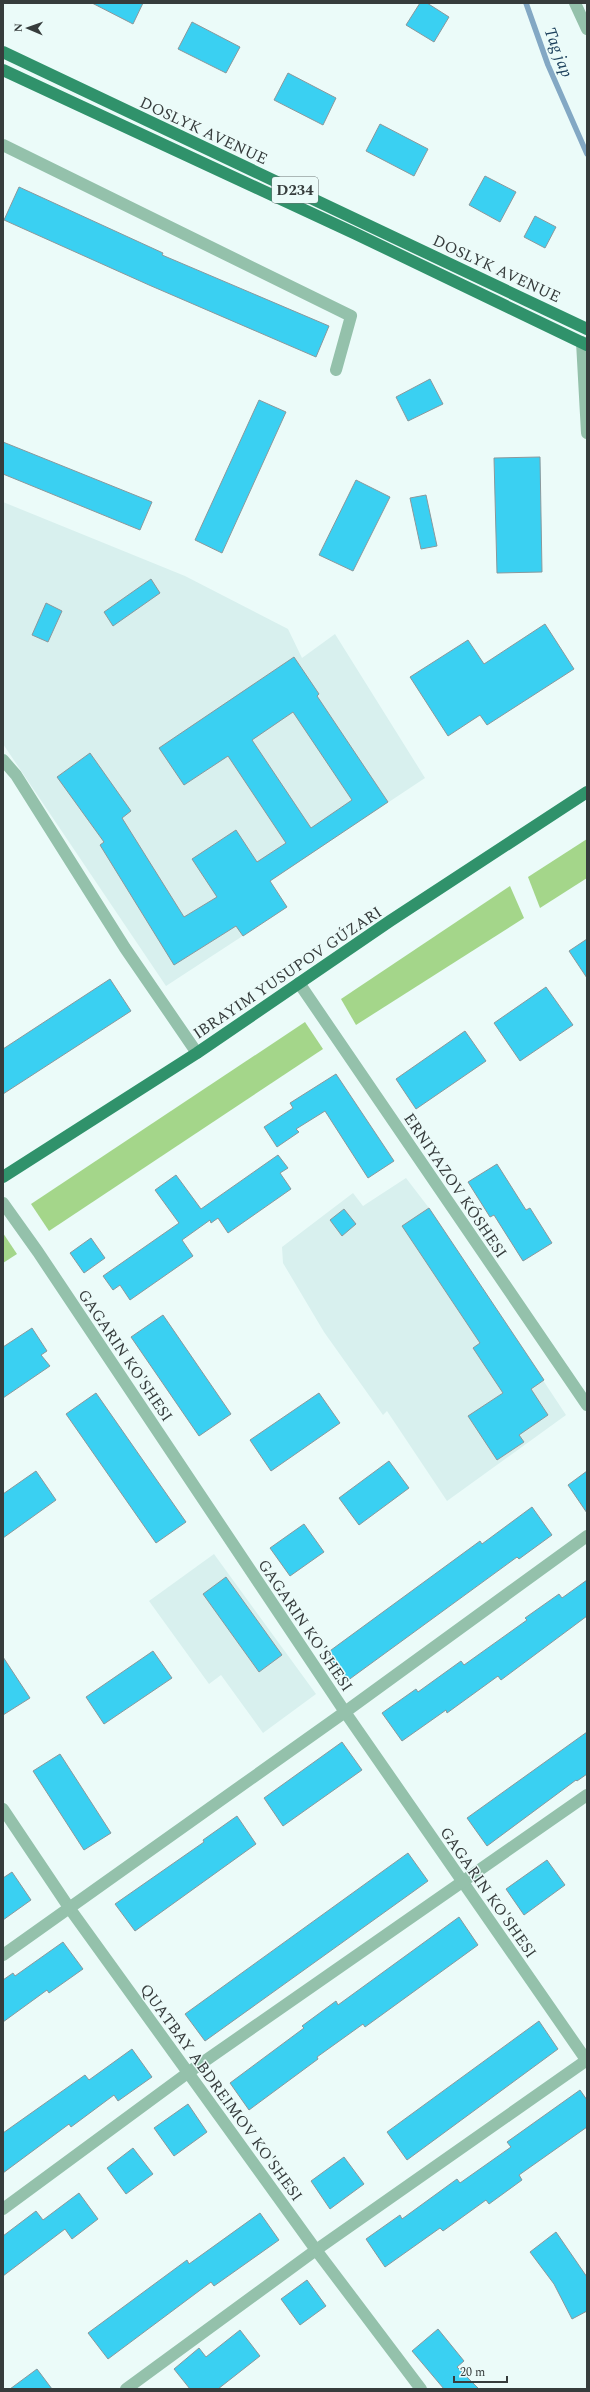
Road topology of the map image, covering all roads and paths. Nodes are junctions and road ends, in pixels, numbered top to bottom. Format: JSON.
{"nodes":[{"id":1,"x":575,"y":3,"type":"edge"},
{"id":2,"x":587,"y":29,"type":"edge"},
{"id":3,"x":3,"y":52,"type":"edge"},
{"id":4,"x":3,"y":70,"type":"edge"},
{"id":5,"x":3,"y":145,"type":"edge"},
{"id":6,"x":587,"y":329,"type":"edge"},
{"id":7,"x":585,"y":344,"type":"edge"},
{"id":8,"x":336,"y":370,"type":"dead end"},
{"id":9,"x":587,"y":433,"type":"edge"},
{"id":10,"x":3,"y":760,"type":"edge"},
{"id":11,"x":587,"y":792,"type":"edge"},
{"id":12,"x":299,"y":983,"type":"junction"},
{"id":13,"x":197,"y":1053,"type":"junction"},
{"id":14,"x":3,"y":1177,"type":"edge"},
{"id":15,"x":3,"y":1204,"type":"edge"},
{"id":16,"x":587,"y":1405,"type":"edge"},
{"id":17,"x":587,"y":1536,"type":"edge"},
{"id":18,"x":345,"y":1712,"type":"junction"},
{"id":19,"x":587,"y":1795,"type":"edge"},
{"id":20,"x":3,"y":1809,"type":"edge"},
{"id":21,"x":461,"y":1882,"type":"junction"},
{"id":22,"x":70,"y":1909,"type":"junction"},
{"id":23,"x":3,"y":1955,"type":"edge"},
{"id":24,"x":587,"y":2061,"type":"edge"},
{"id":25,"x":189,"y":2072,"type":"junction"},
{"id":26,"x":3,"y":2209,"type":"edge"},
{"id":27,"x":316,"y":2250,"type":"junction"},
{"id":28,"x":126,"y":2389,"type":"edge"},
{"id":29,"x":420,"y":2389,"type":"edge"}],
"edges":[{"from":1,"to":2,"type":"street"},
{"from":3,"to":6,"type":"main road","name":"DOSLYK AVENUE","number":"D234"},
{"from":4,"to":7,"type":"main road","name":"DOSLYK AVENUE","number":"D234"},
{"from":5,"to":8,"type":"street"},
{"from":7,"to":9,"type":"street"},
{"from":10,"to":13,"type":"street"},
{"from":11,"to":12,"type":"main road"},
{"from":12,"to":13,"type":"main road"},
{"from":12,"to":16,"type":"street","name":"ERNIYAZOV KÓSHESI"},
{"from":13,"to":14,"type":"main road"},
{"from":15,"to":18,"type":"street","name":"GAGARIN KO'SHESI"},
{"from":17,"to":18,"type":"street"},
{"from":18,"to":21,"type":"street","name":"GAGARIN KO'SHESI"},
{"from":18,"to":22,"type":"street"},
{"from":19,"to":21,"type":"street"},
{"from":20,"to":22,"type":"street","name":"QUATBAY ABDREIMOV KO'SHESI"},
{"from":21,"to":24,"type":"street","name":"GAGARIN KO'SHESI"},
{"from":21,"to":25,"type":"street"},
{"from":22,"to":23,"type":"street"},
{"from":22,"to":25,"type":"street","name":"QUATBAY ABDREIMOV KO'SHESI"},
{"from":24,"to":27,"type":"street"},
{"from":25,"to":26,"type":"street"},
{"from":25,"to":27,"type":"street","name":"QUATBAY ABDREIMOV KO'SHESI"},
{"from":27,"to":28,"type":"street"},
{"from":27,"to":29,"type":"street","name":"QUATBAY ABDREIMOV KO'SHESI"}]}
